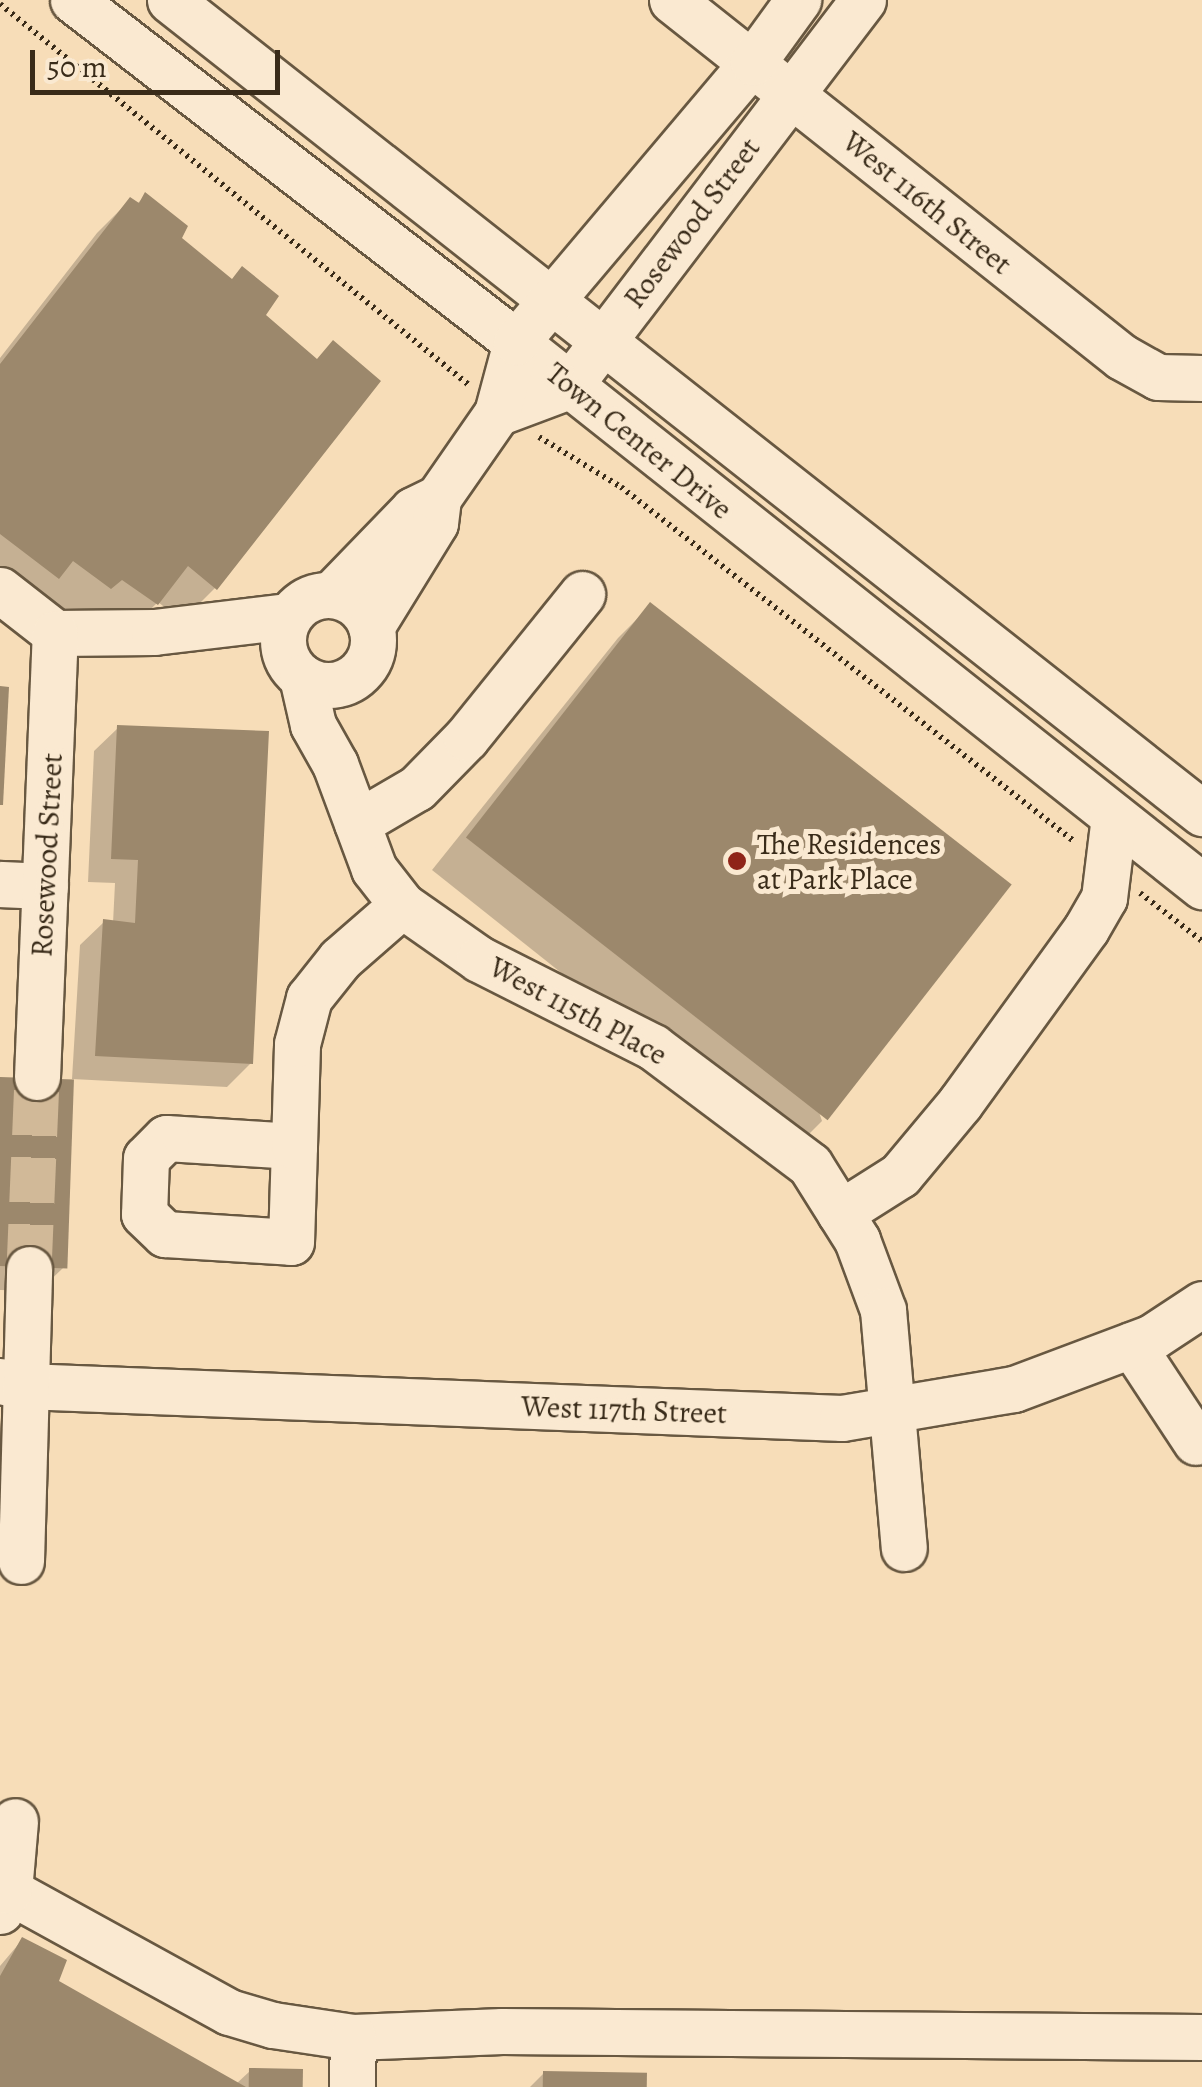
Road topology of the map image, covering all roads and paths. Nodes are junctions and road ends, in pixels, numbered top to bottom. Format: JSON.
{"nodes":[{"id":1,"x":73,"y":0,"type":"edge"},
{"id":2,"x":170,"y":0,"type":"edge"},
{"id":3,"x":672,"y":0,"type":"edge"},
{"id":4,"x":798,"y":0,"type":"edge"},
{"id":5,"x":863,"y":0,"type":"edge"},
{"id":6,"x":0,"y":4,"type":"edge"},
{"id":7,"x":753,"y":62,"type":"junction"},
{"id":8,"x":791,"y":93,"type":"junction"},
{"id":9,"x":553,"y":299,"type":"junction"},
{"id":10,"x":603,"y":341,"type":"junction"},
{"id":11,"x":516,"y":342,"type":"junction"},
{"id":12,"x":1198,"y":378,"type":"edge"},
{"id":13,"x":569,"y":386,"type":"junction"},
{"id":14,"x":500,"y":410,"type":"junction"},
{"id":15,"x":438,"y":498,"type":"junction"},
{"id":16,"x":0,"y":590,"type":"edge"},
{"id":17,"x":582,"y":594,"type":"dead end"},
{"id":18,"x":331,"y":595,"type":"junction"},
{"id":19,"x":290,"y":616,"type":"junction"},
{"id":20,"x":372,"y":627,"type":"junction"},
{"id":21,"x":154,"y":632,"type":"junction"},
{"id":22,"x":55,"y":633,"type":"junction"},
{"id":23,"x":298,"y":674,"type":"junction"},
{"id":24,"x":352,"y":678,"type":"junction"},
{"id":25,"x":335,"y":764,"type":"junction"},
{"id":26,"x":1202,"y":814,"type":"edge"},
{"id":27,"x":1114,"y":817,"type":"junction"},
{"id":28,"x":357,"y":823,"type":"junction"},
{"id":29,"x":1109,"y":868,"type":"junction"},
{"id":30,"x":0,"y":884,"type":"edge"},
{"id":31,"x":45,"y":886,"type":"junction"},
{"id":32,"x":1202,"y":886,"type":"edge"},
{"id":33,"x":402,"y":905,"type":"junction"},
{"id":34,"x":1202,"y":941,"type":"edge"},
{"id":35,"x":25,"y":1060,"type":"tunnel mouth"},
{"id":36,"x":294,"y":1146,"type":"dead end"},
{"id":37,"x":840,"y":1213,"type":"junction"},
{"id":38,"x":29,"y":1269,"type":"tunnel mouth"},
{"id":39,"x":1202,"y":1304,"type":"edge"},
{"id":40,"x":1132,"y":1345,"type":"junction"},
{"id":41,"x":8,"y":1385,"type":"edge"},
{"id":42,"x":891,"y":1410,"type":"junction"},
{"id":43,"x":1196,"y":1442,"type":"dead end"},
{"id":44,"x":904,"y":1548,"type":"dead end"},
{"id":45,"x":21,"y":1561,"type":"dead end"},
{"id":46,"x":15,"y":1821,"type":"dead end"},
{"id":47,"x":5,"y":1901,"type":"edge"},
{"id":48,"x":353,"y":2037,"type":"junction"},
{"id":49,"x":1202,"y":2037,"type":"edge"},
{"id":50,"x":352,"y":2087,"type":"edge"}],
"edges":[{"from":1,"to":11,"type":"street","name":"Town Center Drive"},
{"from":2,"to":9,"type":"street","name":"Town Center Drive"},
{"from":3,"to":7,"type":"street","name":"West 116th Street"},
{"from":4,"to":7,"type":"street","name":"Rosewood Street"},
{"from":5,"to":8,"type":"street","name":"Rosewood Street"},
{"from":6,"to":14,"type":"path"},
{"from":7,"to":8,"type":"street","name":"West 116th Street"},
{"from":7,"to":9,"type":"street","name":"Rosewood Street"},
{"from":8,"to":10,"type":"street","name":"Rosewood Street"},
{"from":8,"to":12,"type":"street","name":"West 116th Street"},
{"from":9,"to":10,"type":"street","name":"Town Center Drive"},
{"from":9,"to":11,"type":"street","name":"Rosewood Street"},
{"from":10,"to":13,"type":"street","name":"Rosewood Street"},
{"from":10,"to":26,"type":"street","name":"Town Center Drive"},
{"from":11,"to":13,"type":"street","name":"Town Center Drive"},
{"from":11,"to":14,"type":"street","name":"Rosewood Street"},
{"from":13,"to":14,"type":"street"},
{"from":13,"to":27,"type":"street","name":"Town Center Drive"},
{"from":14,"to":15,"type":"street","name":"Rosewood Street"},
{"from":14,"to":29,"type":"path"},
{"from":15,"to":18,"type":"street","name":"Rosewood Street"},
{"from":15,"to":20,"type":"street","name":"Rosewood Street"},
{"from":16,"to":22,"type":"street"},
{"from":17,"to":28,"type":"street"},
{"from":18,"to":19,"type":"street"},
{"from":18,"to":20,"type":"street"},
{"from":19,"to":21,"type":"street"},
{"from":19,"to":23,"type":"street"},
{"from":20,"to":24,"type":"street"},
{"from":21,"to":22,"type":"street"},
{"from":21,"to":23,"type":"street"},
{"from":22,"to":31,"type":"street","name":"Rosewood Street"},
{"from":23,"to":24,"type":"street"},
{"from":23,"to":25,"type":"street","name":"West 115th Place"},
{"from":24,"to":25,"type":"street"},
{"from":25,"to":28,"type":"street","name":"West 115th Place"},
{"from":27,"to":29,"type":"street"},
{"from":27,"to":32,"type":"street","name":"Town Center Drive"},
{"from":28,"to":33,"type":"street","name":"West 115th Place"},
{"from":29,"to":34,"type":"path"},
{"from":29,"to":37,"type":"street"},
{"from":30,"to":31,"type":"street"},
{"from":31,"to":35,"type":"street","name":"Rosewood Street"},
{"from":33,"to":36,"type":"street"},
{"from":33,"to":37,"type":"street","name":"West 115th Place"},
{"from":37,"to":42,"type":"street","name":"West 115th Place"},
{"from":38,"to":41,"type":"street"},
{"from":39,"to":40,"type":"street","name":"West 117th Street"},
{"from":40,"to":42,"type":"street","name":"West 117th Street"},
{"from":40,"to":43,"type":"street"},
{"from":41,"to":42,"type":"street","name":"West 117th Street"},
{"from":41,"to":45,"type":"street"},
{"from":42,"to":44,"type":"street","name":"West 115th Place"},
{"from":46,"to":47,"type":"street"},
{"from":47,"to":48,"type":"street"},
{"from":48,"to":49,"type":"street"},
{"from":48,"to":50,"type":"street"}]}
